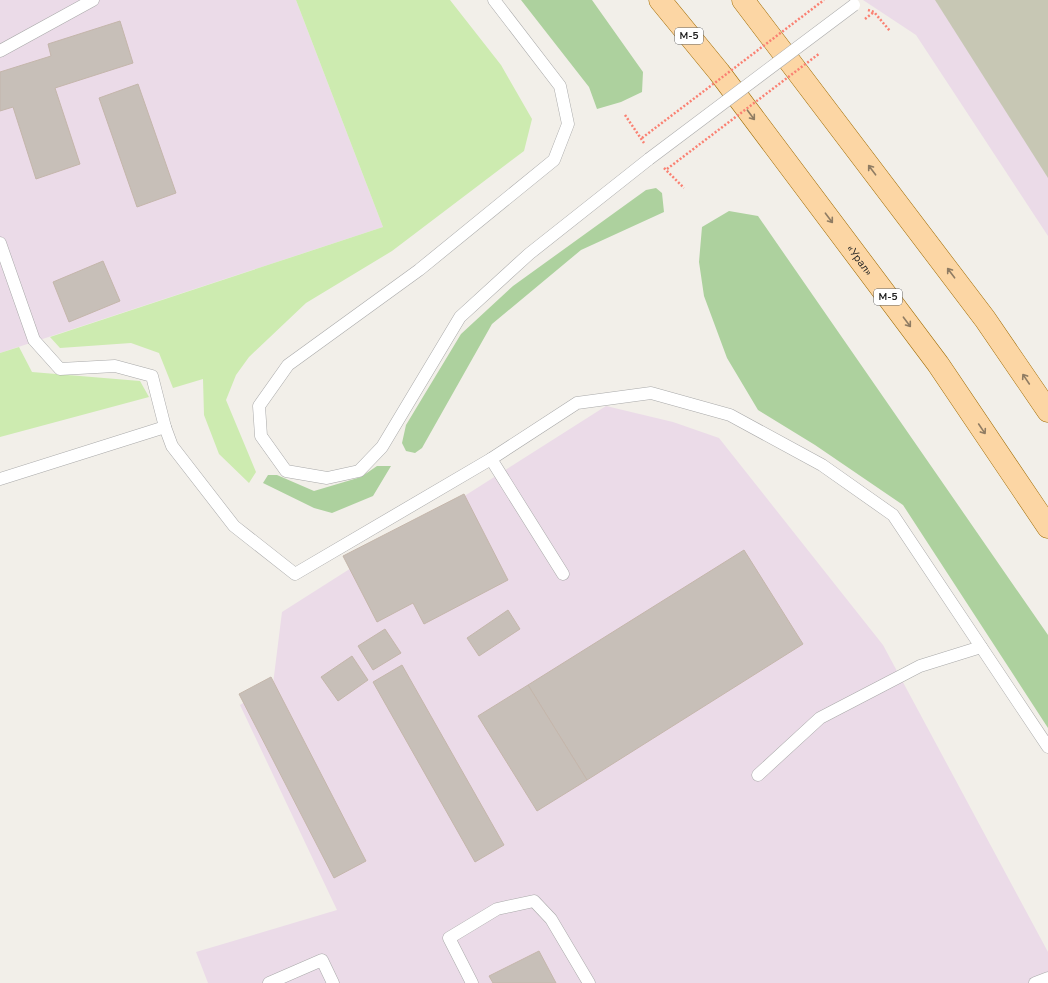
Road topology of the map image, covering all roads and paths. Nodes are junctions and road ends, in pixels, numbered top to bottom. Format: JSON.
{"nodes":[{"id":1,"x":93,"y":0,"type":"edge"},
{"id":2,"x":494,"y":0,"type":"edge"},
{"id":3,"x":660,"y":0,"type":"edge"},
{"id":4,"x":743,"y":0,"type":"edge"},
{"id":5,"x":824,"y":0,"type":"edge"},
{"id":6,"x":858,"y":3,"type":"edge"},
{"id":7,"x":862,"y":22,"type":"dead end"},
{"id":8,"x":890,"y":31,"type":"dead end"},
{"id":9,"x":824,"y":50,"type":"dead end"},
{"id":10,"x":0,"y":51,"type":"edge"},
{"id":11,"x":625,"y":115,"type":"dead end"},
{"id":12,"x":684,"y":188,"type":"dead end"},
{"id":13,"x":0,"y":243,"type":"edge"},
{"id":14,"x":1048,"y":412,"type":"edge"},
{"id":15,"x":165,"y":427,"type":"junction"},
{"id":16,"x":491,"y":459,"type":"junction"},
{"id":17,"x":0,"y":479,"type":"edge"},
{"id":18,"x":1048,"y":527,"type":"edge"},
{"id":19,"x":563,"y":574,"type":"dead end"},
{"id":20,"x":981,"y":647,"type":"junction"},
{"id":21,"x":1048,"y":747,"type":"edge"},
{"id":22,"x":758,"y":775,"type":"dead end"},
{"id":23,"x":1048,"y":978,"type":"edge"},
{"id":24,"x":269,"y":983,"type":"edge"},
{"id":25,"x":333,"y":983,"type":"edge"},
{"id":26,"x":472,"y":983,"type":"edge"},
{"id":27,"x":588,"y":983,"type":"edge"},
{"id":28,"x":1035,"y":983,"type":"edge"}],
"edges":[{"from":1,"to":10,"type":"lane"},
{"from":2,"to":6,"type":"lane","bridge":true},
{"from":3,"to":18,"type":"main road","name":"«Урал»","number":"М-5","one_way":true},
{"from":14,"to":4,"type":"main road","one_way":true},
{"from":5,"to":11,"type":"path","bridge":true},
{"from":7,"to":8,"type":"path","bridge":true},
{"from":9,"to":12,"type":"path","bridge":true},
{"from":13,"to":15,"type":"lane"},
{"from":15,"to":16,"type":"lane"},
{"from":15,"to":17,"type":"lane"},
{"from":16,"to":19,"type":"lane"},
{"from":16,"to":20,"type":"lane"},
{"from":20,"to":21,"type":"lane"},
{"from":20,"to":22,"type":"lane"},
{"from":23,"to":28,"type":"lane"},
{"from":24,"to":25,"type":"lane"},
{"from":26,"to":27,"type":"lane"}]}
